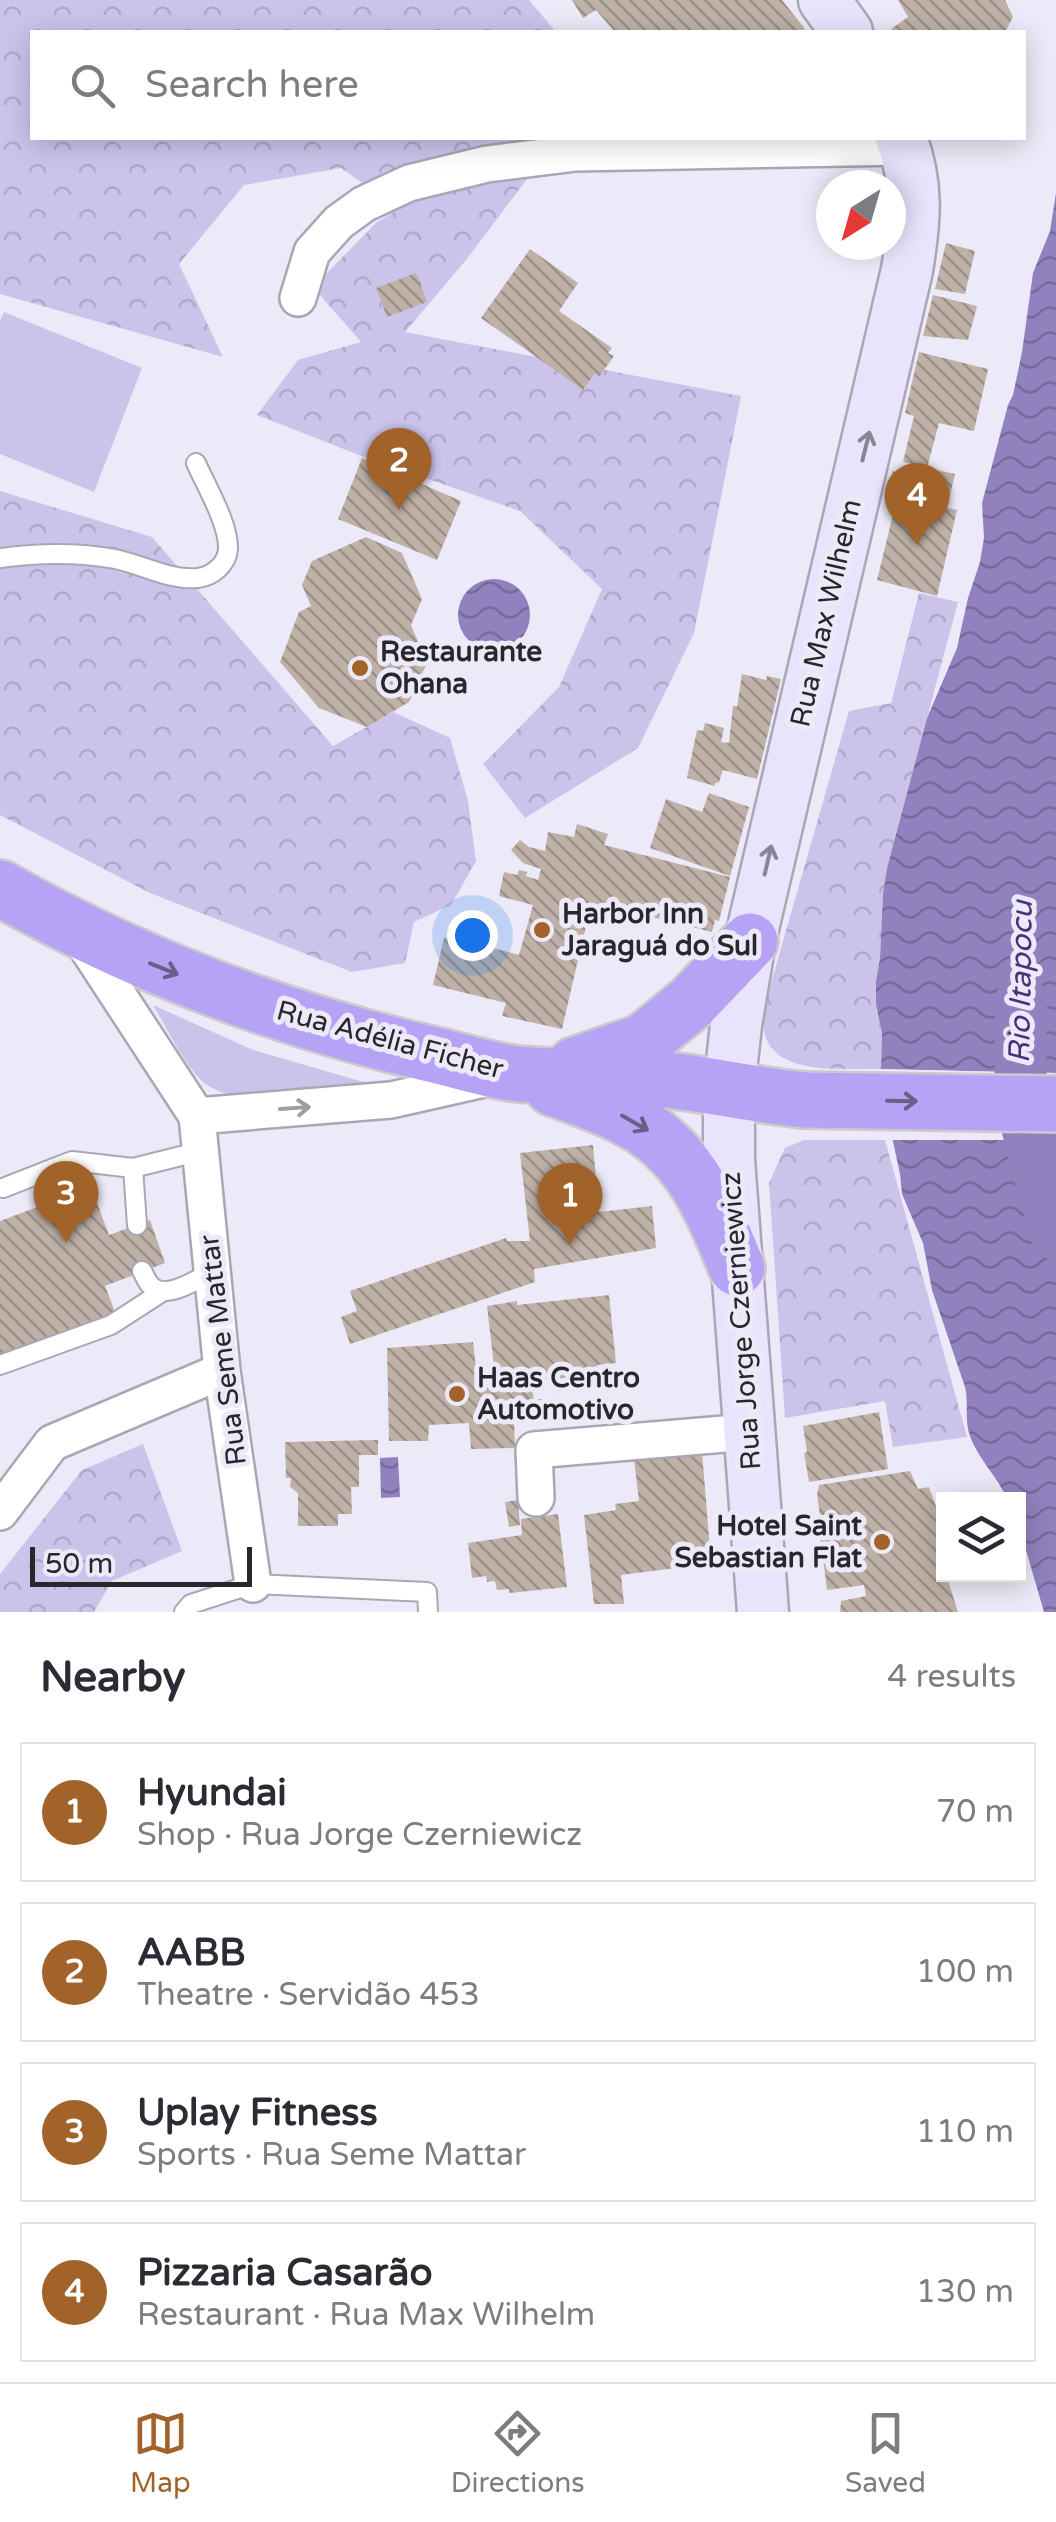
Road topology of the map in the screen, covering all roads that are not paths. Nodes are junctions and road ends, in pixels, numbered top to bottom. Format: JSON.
{"nodes":[{"id":1,"x":824,"y":0,"type":"edge"},
{"id":2,"x":846,"y":30,"type":"edge"},
{"id":3,"x":903,"y":142,"type":"edge"},
{"id":4,"x":298,"y":298,"type":"dead end"},
{"id":5,"x":196,"y":463,"type":"dead end"},
{"id":6,"x":0,"y":558,"type":"edge"},
{"id":7,"x":0,"y":888,"type":"edge"},
{"id":8,"x":75,"y":929,"type":"junction"},
{"id":9,"x":750,"y":941,"type":"junction"},
{"id":10,"x":513,"y":1073,"type":"junction"},
{"id":11,"x":729,"y":1089,"type":"junction"},
{"id":12,"x":1056,"y":1104,"type":"edge"},
{"id":13,"x":198,"y":1116,"type":"junction"},
{"id":14,"x":201,"y":1151,"type":"junction"},
{"id":15,"x":133,"y":1168,"type":"junction"},
{"id":16,"x":2,"y":1188,"type":"dead end"},
{"id":17,"x":137,"y":1225,"type":"dead end"},
{"id":18,"x":737,"y":1268,"type":"junction"},
{"id":19,"x":142,"y":1271,"type":"dead end"},
{"id":20,"x":212,"y":1272,"type":"junction"},
{"id":21,"x":162,"y":1292,"type":"junction"},
{"id":22,"x":0,"y":1365,"type":"edge"},
{"id":23,"x":222,"y":1371,"type":"junction"},
{"id":24,"x":748,"y":1432,"type":"junction"},
{"id":25,"x":536,"y":1498,"type":"dead end"},
{"id":26,"x":0,"y":1512,"type":"edge"},
{"id":27,"x":252,"y":1584,"type":"junction"},
{"id":28,"x":184,"y":1612,"type":"edge"},
{"id":29,"x":428,"y":1612,"type":"edge"},
{"id":30,"x":763,"y":1612,"type":"edge"}],
"edges":[{"from":1,"to":2,"type":"main road"},
{"from":3,"to":4,"type":"street"},
{"from":9,"to":3,"type":"main road","name":"Rua Max Wilhelm","one_way":true},
{"from":5,"to":6,"type":"lane"},
{"from":7,"to":8,"type":"highway","name":"Rua Adélia Ficher"},
{"from":8,"to":10,"type":"highway","name":"Rua Adélia Ficher","one_way":true},
{"from":8,"to":13,"type":"street","name":"Rua Seme Mattar"},
{"from":9,"to":10,"type":"highway"},
{"from":9,"to":11,"type":"main road","name":"Rua Max Wilhelm"},
{"from":10,"to":11,"type":"highway","name":"Rua Adélia Ficher"},
{"from":13,"to":10,"type":"street","one_way":true},
{"from":10,"to":18,"type":"highway","one_way":true},
{"from":11,"to":12,"type":"highway","name":"Rua Adélia Ficher","one_way":true},
{"from":11,"to":18,"type":"main road","name":"Rua Jorge Czerniewicz"},
{"from":13,"to":14,"type":"street","name":"Rua Seme Mattar"},
{"from":14,"to":15,"type":"lane"},
{"from":14,"to":20,"type":"street","name":"Rua Seme Mattar"},
{"from":15,"to":16,"type":"lane"},
{"from":15,"to":17,"type":"lane"},
{"from":18,"to":24,"type":"main road","name":"Rua Jorge Czerniewicz"},
{"from":19,"to":21,"type":"lane"},
{"from":20,"to":21,"type":"lane"},
{"from":20,"to":23,"type":"street","name":"Rua Seme Mattar"},
{"from":21,"to":22,"type":"lane"},
{"from":23,"to":26,"type":"street"},
{"from":23,"to":27,"type":"street","name":"Rua Seme Mattar"},
{"from":24,"to":25,"type":"street"},
{"from":24,"to":30,"type":"main road","name":"Rua Jorge Czerniewicz"},
{"from":27,"to":28,"type":"lane"},
{"from":27,"to":29,"type":"lane"}]}
